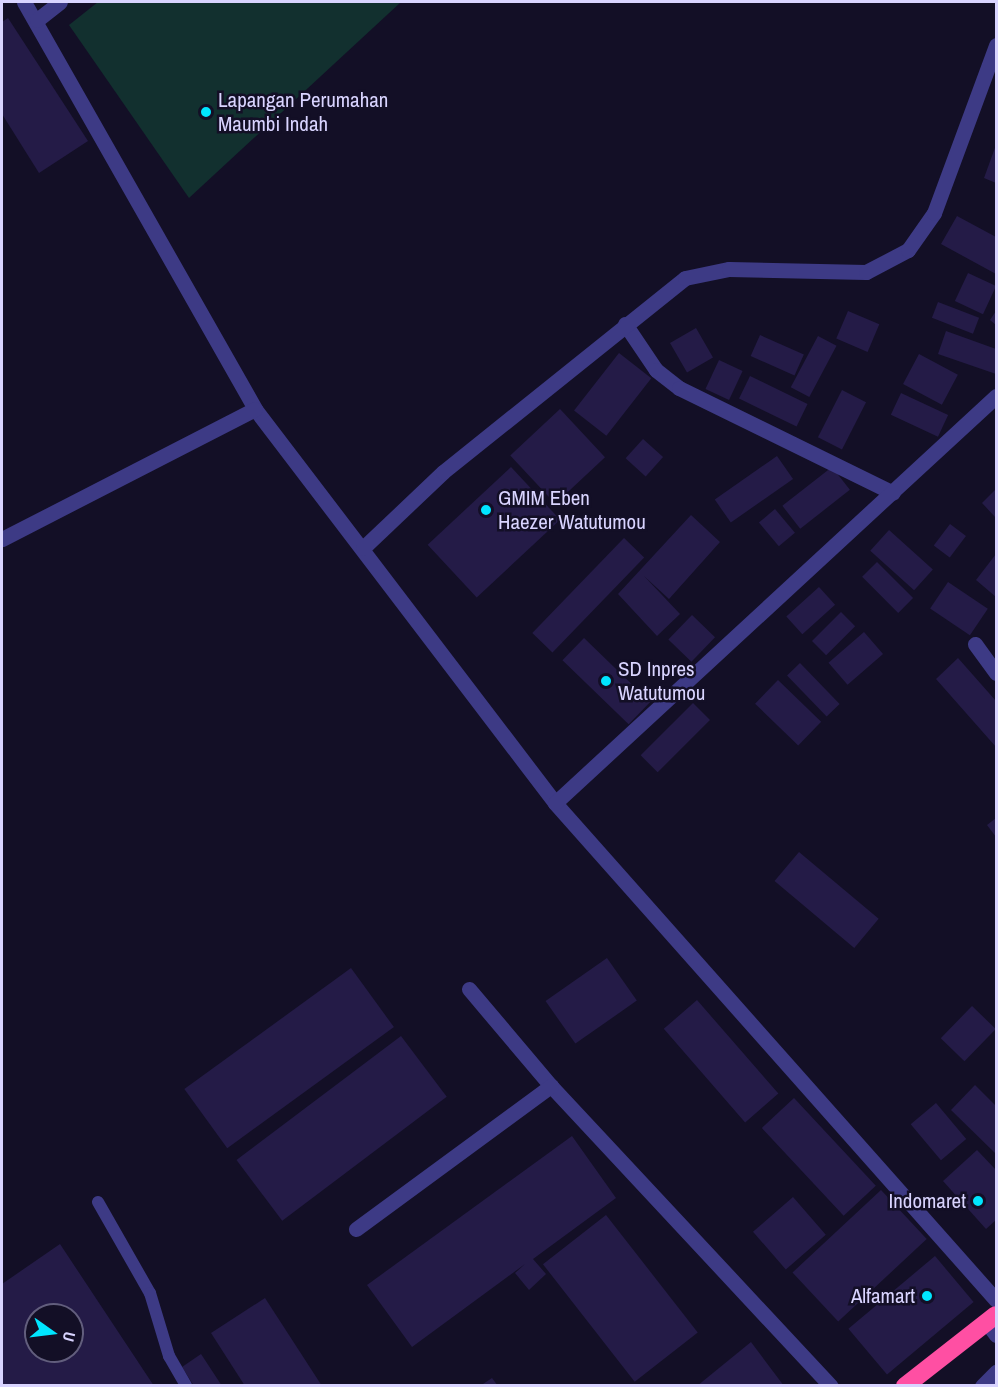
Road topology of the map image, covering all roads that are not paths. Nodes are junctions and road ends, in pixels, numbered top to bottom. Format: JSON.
{"nodes":[{"id":1,"x":24,"y":2,"type":"edge"},
{"id":2,"x":60,"y":2,"type":"edge"},
{"id":3,"x":37,"y":20,"type":"junction"},
{"id":4,"x":996,"y":45,"type":"edge"},
{"id":5,"x":625,"y":324,"type":"junction"},
{"id":6,"x":996,"y":396,"type":"edge"},
{"id":7,"x":255,"y":409,"type":"junction"},
{"id":8,"x":893,"y":493,"type":"junction"},
{"id":9,"x":2,"y":539,"type":"edge"},
{"id":10,"x":363,"y":548,"type":"junction"},
{"id":11,"x":975,"y":644,"type":"dead end"},
{"id":12,"x":996,"y":673,"type":"edge"},
{"id":13,"x":555,"y":803,"type":"junction"},
{"id":14,"x":468,"y":989,"type":"dead end"},
{"id":15,"x":550,"y":1086,"type":"junction"},
{"id":16,"x":98,"y":1202,"type":"dead end"},
{"id":17,"x":356,"y":1229,"type":"dead end"},
{"id":18,"x":996,"y":1299,"type":"edge"},
{"id":19,"x":993,"y":1324,"type":"edge"},
{"id":20,"x":996,"y":1372,"type":"edge"},
{"id":21,"x":186,"y":1386,"type":"edge"},
{"id":22,"x":831,"y":1386,"type":"edge"},
{"id":23,"x":905,"y":1386,"type":"edge"},
{"id":24,"x":982,"y":1386,"type":"edge"}],
"edges":[{"from":1,"to":3,"type":"street"},
{"from":2,"to":3,"type":"street"},
{"from":3,"to":7,"type":"street"},
{"from":4,"to":5,"type":"street"},
{"from":5,"to":8,"type":"street"},
{"from":5,"to":10,"type":"street"},
{"from":6,"to":8,"type":"street"},
{"from":7,"to":9,"type":"street"},
{"from":7,"to":10,"type":"street"},
{"from":8,"to":13,"type":"street"},
{"from":10,"to":13,"type":"street"},
{"from":11,"to":12,"type":"street"},
{"from":13,"to":18,"type":"street"},
{"from":14,"to":15,"type":"street"},
{"from":15,"to":17,"type":"street"},
{"from":15,"to":22,"type":"street"},
{"from":16,"to":21,"type":"lane"},
{"from":19,"to":23,"type":"highway"},
{"from":20,"to":24,"type":"street"}]}
